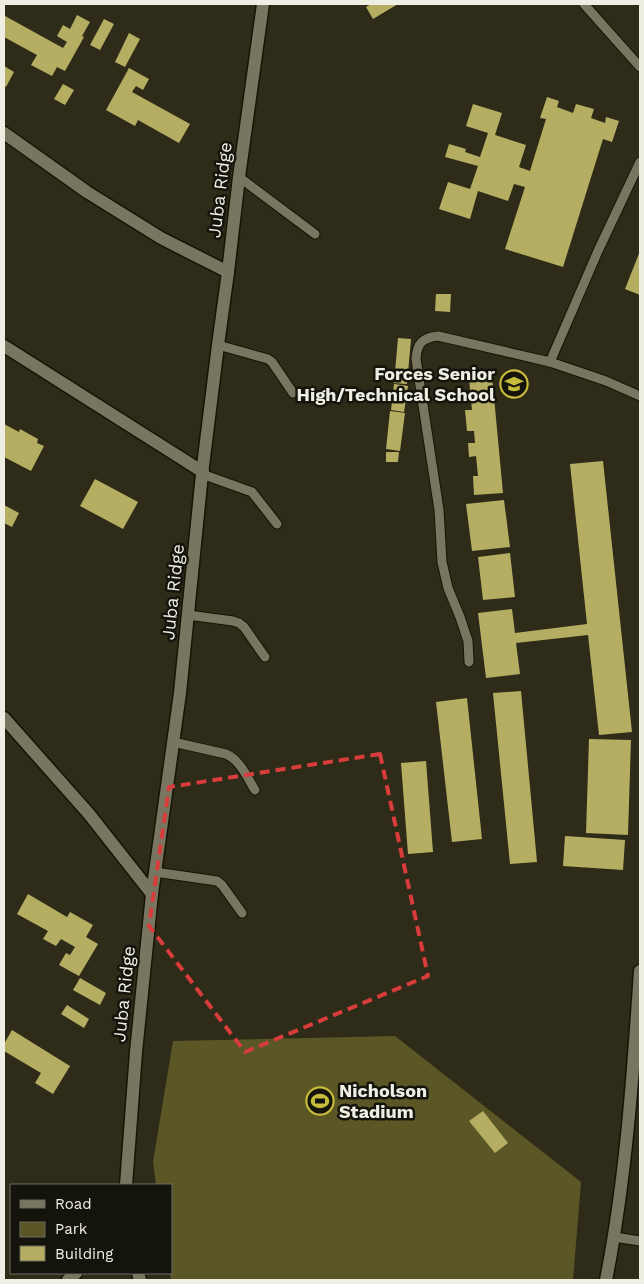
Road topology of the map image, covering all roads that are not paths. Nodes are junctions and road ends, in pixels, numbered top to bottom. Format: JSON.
{"nodes":[{"id":1,"x":263,"y":4,"type":"edge"},
{"id":2,"x":584,"y":4,"type":"edge"},
{"id":3,"x":640,"y":67,"type":"edge"},
{"id":4,"x":4,"y":133,"type":"edge"},
{"id":5,"x":640,"y":162,"type":"edge"},
{"id":6,"x":239,"y":177,"type":"junction"},
{"id":7,"x":315,"y":234,"type":"dead end"},
{"id":8,"x":228,"y":272,"type":"junction"},
{"id":9,"x":218,"y":345,"type":"junction"},
{"id":10,"x":4,"y":346,"type":"edge"},
{"id":11,"x":550,"y":362,"type":"junction"},
{"id":12,"x":293,"y":393,"type":"dead end"},
{"id":13,"x":640,"y":396,"type":"edge"},
{"id":14,"x":203,"y":473,"type":"junction"},
{"id":15,"x":277,"y":524,"type":"dead end"},
{"id":16,"x":188,"y":614,"type":"junction"},
{"id":17,"x":265,"y":657,"type":"dead end"},
{"id":18,"x":469,"y":662,"type":"dead end"},
{"id":19,"x":4,"y":718,"type":"edge"},
{"id":20,"x":173,"y":742,"type":"junction"},
{"id":21,"x":255,"y":790,"type":"dead end"},
{"id":22,"x":155,"y":872,"type":"junction"},
{"id":23,"x":152,"y":894,"type":"junction"},
{"id":24,"x":242,"y":914,"type":"dead end"},
{"id":25,"x":640,"y":971,"type":"edge"},
{"id":26,"x":126,"y":1184,"type":"edge"},
{"id":27,"x":614,"y":1237,"type":"junction"},
{"id":28,"x":640,"y":1240,"type":"edge"},
{"id":29,"x":606,"y":1280,"type":"edge"}],
"edges":[{"from":1,"to":6,"type":"street","name":"Juba Ridge"},
{"from":2,"to":3,"type":"lane"},
{"from":4,"to":8,"type":"street"},
{"from":5,"to":11,"type":"lane"},
{"from":6,"to":7,"type":"lane"},
{"from":6,"to":8,"type":"street","name":"Juba Ridge"},
{"from":8,"to":9,"type":"street","name":"Juba Ridge"},
{"from":9,"to":12,"type":"lane"},
{"from":9,"to":14,"type":"street","name":"Juba Ridge"},
{"from":10,"to":14,"type":"street"},
{"from":11,"to":13,"type":"lane"},
{"from":11,"to":18,"type":"lane"},
{"from":14,"to":15,"type":"lane"},
{"from":14,"to":16,"type":"street","name":"Juba Ridge"},
{"from":16,"to":17,"type":"lane"},
{"from":16,"to":20,"type":"street","name":"Juba Ridge"},
{"from":19,"to":23,"type":"street"},
{"from":20,"to":21,"type":"lane"},
{"from":20,"to":22,"type":"street","name":"Juba Ridge"},
{"from":22,"to":23,"type":"street","name":"Juba Ridge"},
{"from":22,"to":24,"type":"lane"},
{"from":23,"to":26,"type":"street","name":"Juba Ridge"},
{"from":25,"to":27,"type":"street"},
{"from":27,"to":28,"type":"lane"},
{"from":27,"to":29,"type":"street"}]}
